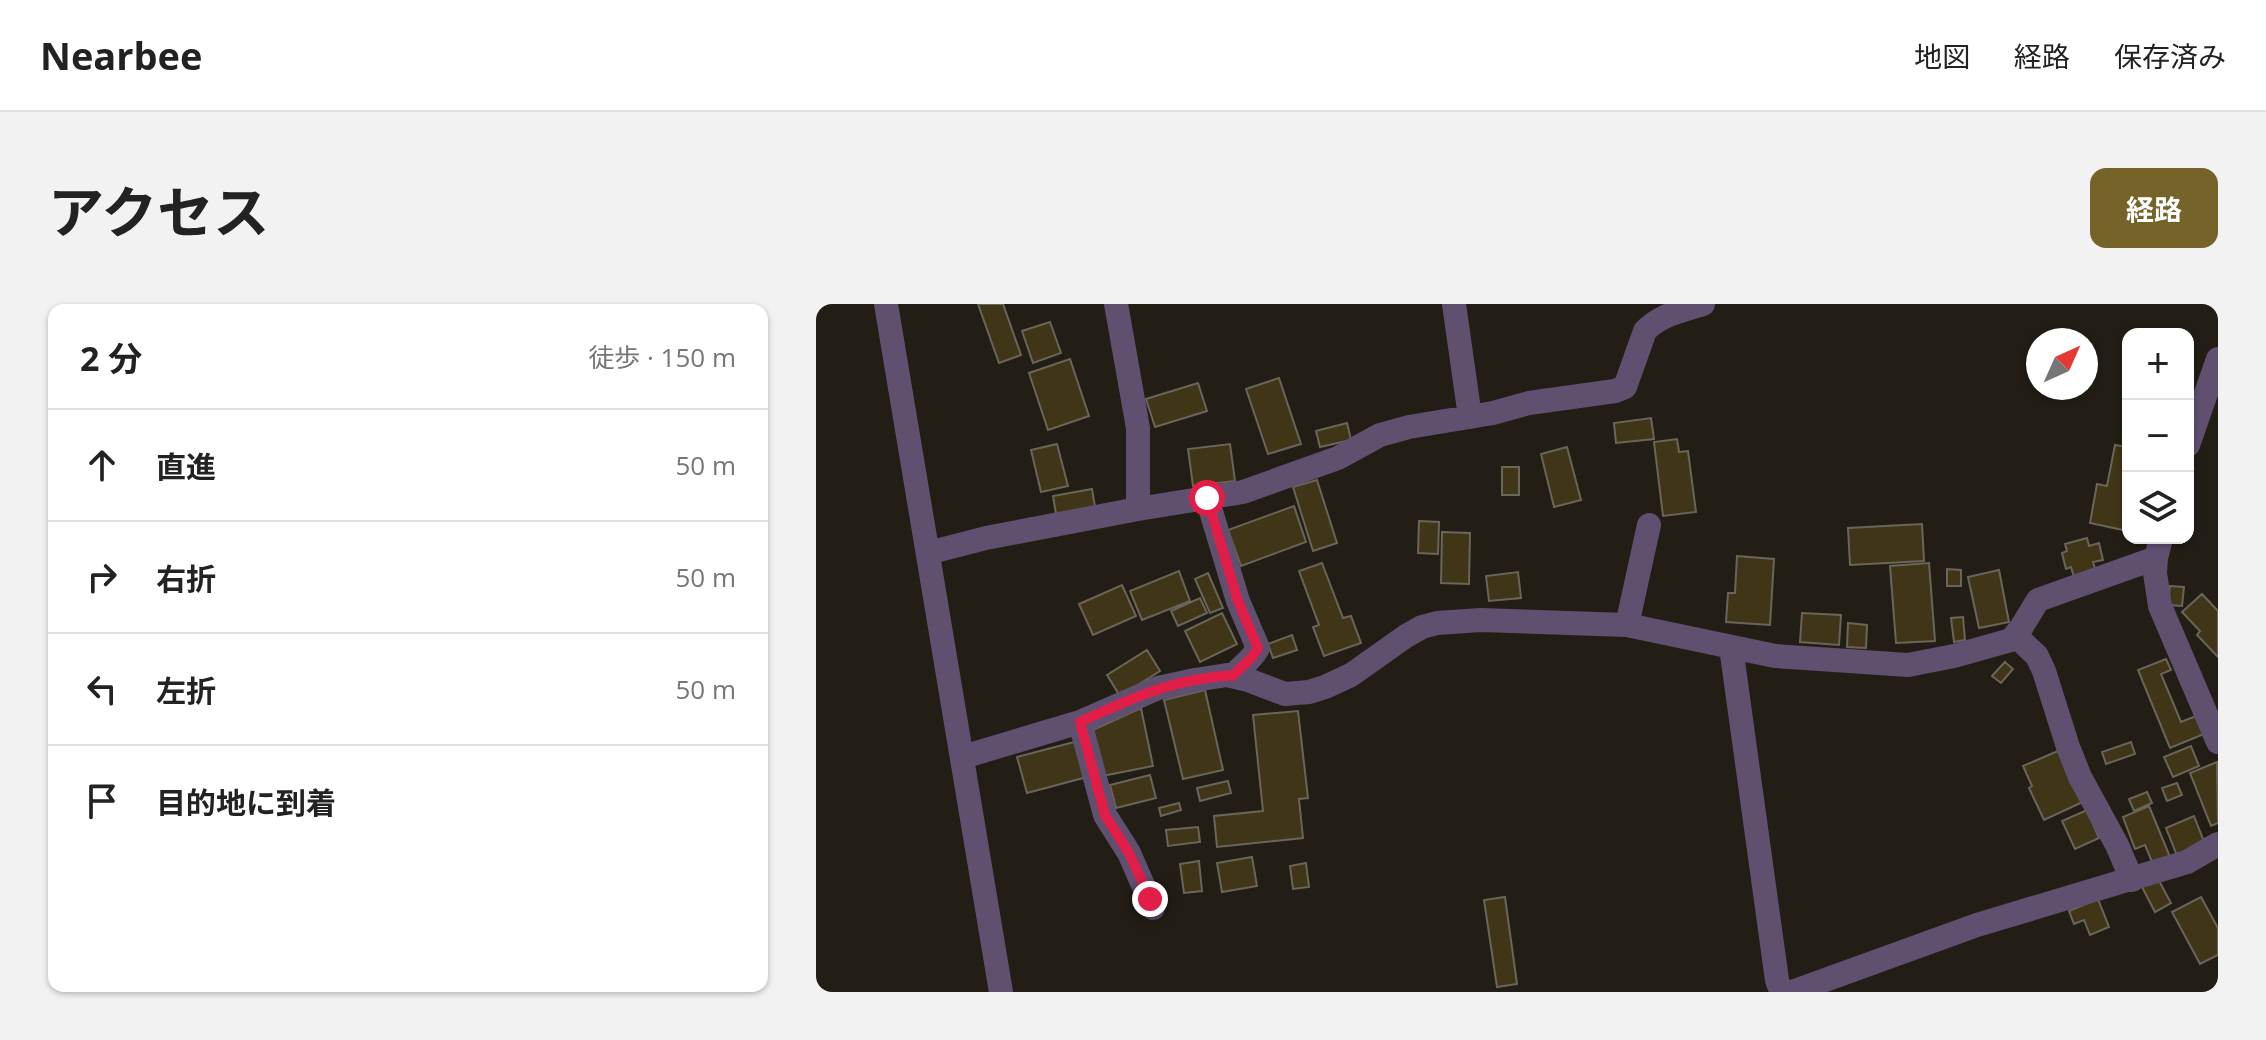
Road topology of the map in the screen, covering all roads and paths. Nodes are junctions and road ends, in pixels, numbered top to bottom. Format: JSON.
{"nodes":[{"id":1,"x":886,"y":304,"type":"edge"},
{"id":2,"x":1116,"y":304,"type":"edge"},
{"id":3,"x":1454,"y":304,"type":"edge"},
{"id":4,"x":1703,"y":304,"type":"edge"},
{"id":5,"x":1649,"y":315,"type":"edge"},
{"id":6,"x":2218,"y":359,"type":"edge"},
{"id":7,"x":1470,"y":417,"type":"junction"},
{"id":8,"x":2194,"y":428,"type":"edge"},
{"id":9,"x":1207,"y":498,"type":"junction"},
{"id":10,"x":1138,"y":509,"type":"junction"},
{"id":11,"x":1649,"y":525,"type":"dead end"},
{"id":12,"x":2158,"y":548,"type":"edge"},
{"id":13,"x":928,"y":553,"type":"junction"},
{"id":14,"x":1627,"y":625,"type":"junction"},
{"id":15,"x":2015,"y":635,"type":"junction"},
{"id":16,"x":1731,"y":647,"type":"junction"},
{"id":17,"x":1233,"y":676,"type":"junction"},
{"id":18,"x":1080,"y":722,"type":"junction"},
{"id":19,"x":2218,"y":742,"type":"edge"},
{"id":20,"x":963,"y":757,"type":"junction"},
{"id":21,"x":2218,"y":844,"type":"edge"},
{"id":22,"x":2132,"y":880,"type":"junction"},
{"id":23,"x":1153,"y":908,"type":"dead end"},
{"id":24,"x":1001,"y":992,"type":"edge"},
{"id":25,"x":1790,"y":992,"type":"edge"}],
"edges":[{"from":1,"to":13,"type":"street"},
{"from":2,"to":10,"type":"street"},
{"from":3,"to":7,"type":"street"},
{"from":4,"to":5,"type":"street"},
{"from":5,"to":7,"type":"street"},
{"from":6,"to":8,"type":"street"},
{"from":7,"to":9,"type":"street"},
{"from":9,"to":10,"type":"street"},
{"from":9,"to":17,"type":"street"},
{"from":10,"to":13,"type":"street"},
{"from":11,"to":14,"type":"street"},
{"from":12,"to":15,"type":"street"},
{"from":12,"to":19,"type":"street"},
{"from":13,"to":20,"type":"street"},
{"from":14,"to":16,"type":"street"},
{"from":14,"to":17,"type":"street"},
{"from":15,"to":16,"type":"street"},
{"from":15,"to":22,"type":"street"},
{"from":16,"to":25,"type":"street"},
{"from":17,"to":18,"type":"street"},
{"from":18,"to":20,"type":"street"},
{"from":18,"to":23,"type":"street"},
{"from":20,"to":24,"type":"street"},
{"from":21,"to":22,"type":"street"},
{"from":22,"to":25,"type":"street"}]}
